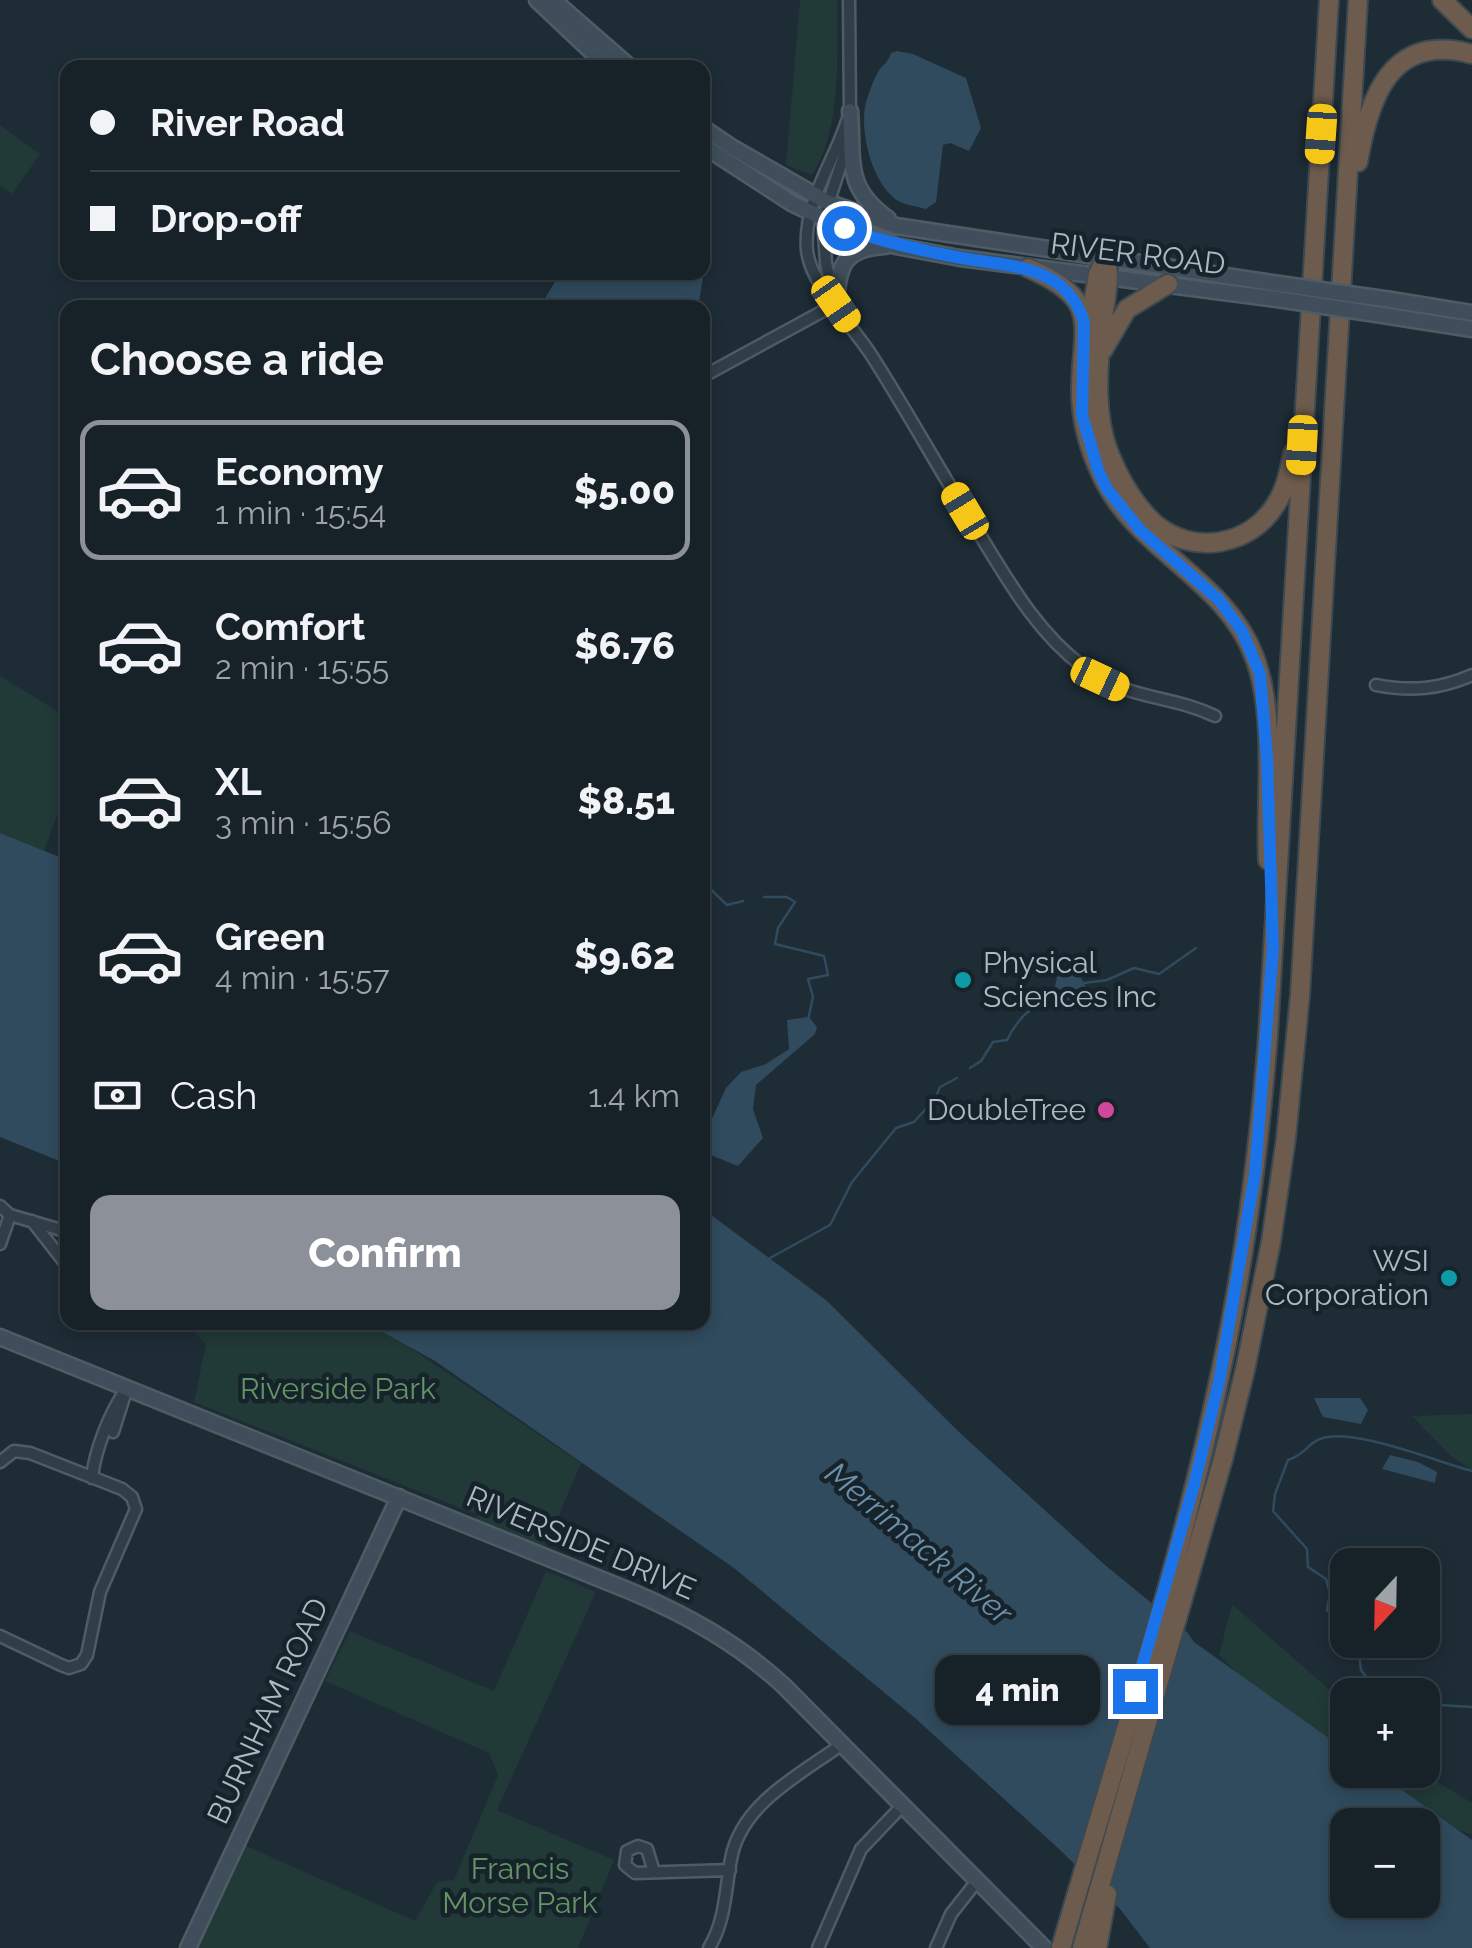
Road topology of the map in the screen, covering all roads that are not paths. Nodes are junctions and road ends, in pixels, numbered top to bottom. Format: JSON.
{"nodes":[{"id":1,"x":538,"y":0,"type":"edge"},
{"id":2,"x":553,"y":0,"type":"edge"},
{"id":3,"x":849,"y":0,"type":"edge"},
{"id":4,"x":1329,"y":0,"type":"edge"},
{"id":5,"x":1358,"y":0,"type":"edge"},
{"id":6,"x":1442,"y":0,"type":"edge"},
{"id":7,"x":1472,"y":29,"type":"edge"},
{"id":8,"x":1472,"y":54,"type":"edge"},
{"id":9,"x":601,"y":60,"type":"edge"},
{"id":10,"x":622,"y":60,"type":"edge"},
{"id":11,"x":850,"y":110,"type":"junction"},
{"id":12,"x":710,"y":132,"type":"edge"},
{"id":13,"x":710,"y":151,"type":"edge"},
{"id":14,"x":818,"y":206,"type":"junction"},
{"id":15,"x":896,"y":226,"type":"junction"},
{"id":16,"x":896,"y":246,"type":"junction"},
{"id":17,"x":1343,"y":252,"type":"junction"},
{"id":18,"x":1106,"y":256,"type":"junction"},
{"id":19,"x":1028,"y":268,"type":"junction"},
{"id":20,"x":1104,"y":275,"type":"junction"},
{"id":21,"x":1168,"y":284,"type":"junction"},
{"id":22,"x":1278,"y":291,"type":"junction"},
{"id":23,"x":836,"y":304,"type":"junction"},
{"id":24,"x":1390,"y":308,"type":"junction"},
{"id":25,"x":1472,"y":313,"type":"edge"},
{"id":26,"x":1472,"y":329,"type":"edge"},
{"id":27,"x":1095,"y":346,"type":"junction"},
{"id":28,"x":710,"y":373,"type":"edge"},
{"id":29,"x":1305,"y":399,"type":"junction"},
{"id":30,"x":1472,"y":675,"type":"edge"},
{"id":31,"x":1376,"y":686,"type":"dead end"},
{"id":32,"x":1216,"y":716,"type":"dead end"},
{"id":33,"x":1273,"y":948,"type":"junction"},
{"id":34,"x":0,"y":1206,"type":"edge"},
{"id":35,"x":10,"y":1215,"type":"junction"},
{"id":36,"x":32,"y":1220,"type":"junction"},
{"id":37,"x":60,"y":1229,"type":"edge"},
{"id":38,"x":0,"y":1244,"type":"edge"},
{"id":39,"x":60,"y":1257,"type":"edge"},
{"id":40,"x":0,"y":1338,"type":"edge"},
{"id":41,"x":127,"y":1388,"type":"junction"},
{"id":42,"x":0,"y":1462,"type":"edge"},
{"id":43,"x":92,"y":1478,"type":"junction"},
{"id":44,"x":399,"y":1497,"type":"junction"},
{"id":45,"x":0,"y":1636,"type":"edge"},
{"id":46,"x":841,"y":1745,"type":"junction"},
{"id":47,"x":902,"y":1806,"type":"junction"},
{"id":48,"x":1112,"y":1846,"type":"junction"},
{"id":49,"x":730,"y":1870,"type":"junction"},
{"id":50,"x":654,"y":1872,"type":"dead end"},
{"id":51,"x":977,"y":1881,"type":"junction"},
{"id":52,"x":1061,"y":1945,"type":"edge"},
{"id":53,"x":188,"y":1948,"type":"edge"},
{"id":54,"x":709,"y":1948,"type":"edge"},
{"id":55,"x":818,"y":1948,"type":"edge"},
{"id":56,"x":936,"y":1948,"type":"edge"},
{"id":57,"x":1044,"y":1948,"type":"edge"},
{"id":58,"x":1082,"y":1948,"type":"edge"},
{"id":59,"x":1097,"y":1948,"type":"edge"}],
"edges":[{"from":1,"to":9,"type":"main road"},
{"from":2,"to":10,"type":"main road"},
{"from":3,"to":11,"type":"street"},
{"from":4,"to":29,"type":"highway"},
{"from":5,"to":17,"type":"highway"},
{"from":6,"to":7,"type":"highway"},
{"from":8,"to":17,"type":"highway"},
{"from":11,"to":14,"type":"street"},
{"from":11,"to":15,"type":"main road"},
{"from":12,"to":14,"type":"main road","name":"RIVER ROAD"},
{"from":13,"to":14,"type":"main road","name":"RIVER ROAD"},
{"from":14,"to":15,"type":"main road","name":"RIVER ROAD"},
{"from":14,"to":16,"type":"main road","name":"RIVER ROAD"},
{"from":14,"to":23,"type":"street"},
{"from":14,"to":23,"type":"street"},
{"from":15,"to":18,"type":"main road","name":"RIVER ROAD"},
{"from":16,"to":19,"type":"main road","name":"RIVER ROAD"},
{"from":16,"to":23,"type":"main road"},
{"from":17,"to":48,"type":"highway"},
{"from":18,"to":20,"type":"highway"},
{"from":18,"to":22,"type":"main road","name":"RIVER ROAD"},
{"from":19,"to":20,"type":"main road","name":"RIVER ROAD"},
{"from":19,"to":27,"type":"highway"},
{"from":20,"to":21,"type":"main road","name":"RIVER ROAD"},
{"from":20,"to":27,"type":"highway"},
{"from":21,"to":22,"type":"main road","name":"RIVER ROAD"},
{"from":21,"to":27,"type":"highway"},
{"from":22,"to":24,"type":"main road","name":"RIVER ROAD","bridge":true},
{"from":23,"to":28,"type":"street"},
{"from":23,"to":32,"type":"street"},
{"from":24,"to":25,"type":"main road","name":"RIVER ROAD"},
{"from":24,"to":26,"type":"main road","name":"RIVER ROAD"},
{"from":27,"to":29,"type":"highway"},
{"from":27,"to":33,"type":"highway"},
{"from":29,"to":33,"type":"highway"},
{"from":30,"to":31,"type":"street"},
{"from":33,"to":52,"type":"highway"},
{"from":34,"to":35,"type":"street"},
{"from":35,"to":36,"type":"street"},
{"from":35,"to":38,"type":"street"},
{"from":36,"to":37,"type":"street"},
{"from":36,"to":39,"type":"street"},
{"from":40,"to":41,"type":"main road","name":"RIVERSIDE DRIVE"},
{"from":41,"to":43,"type":"street"},
{"from":41,"to":44,"type":"main road","name":"RIVERSIDE DRIVE"},
{"from":42,"to":43,"type":"street"},
{"from":43,"to":45,"type":"street"},
{"from":44,"to":46,"type":"main road","name":"RIVERSIDE DRIVE"},
{"from":44,"to":53,"type":"main road","name":"BURNHAM ROAD"},
{"from":46,"to":47,"type":"main road","name":"RIVERSIDE DRIVE"},
{"from":46,"to":49,"type":"street"},
{"from":47,"to":51,"type":"main road","name":"RIVERSIDE DRIVE"},
{"from":47,"to":55,"type":"street"},
{"from":48,"to":58,"type":"highway"},
{"from":48,"to":59,"type":"highway"},
{"from":49,"to":50,"type":"street"},
{"from":49,"to":54,"type":"street"},
{"from":51,"to":56,"type":"street"},
{"from":51,"to":57,"type":"main road","name":"RIVERSIDE DRIVE"}]}
